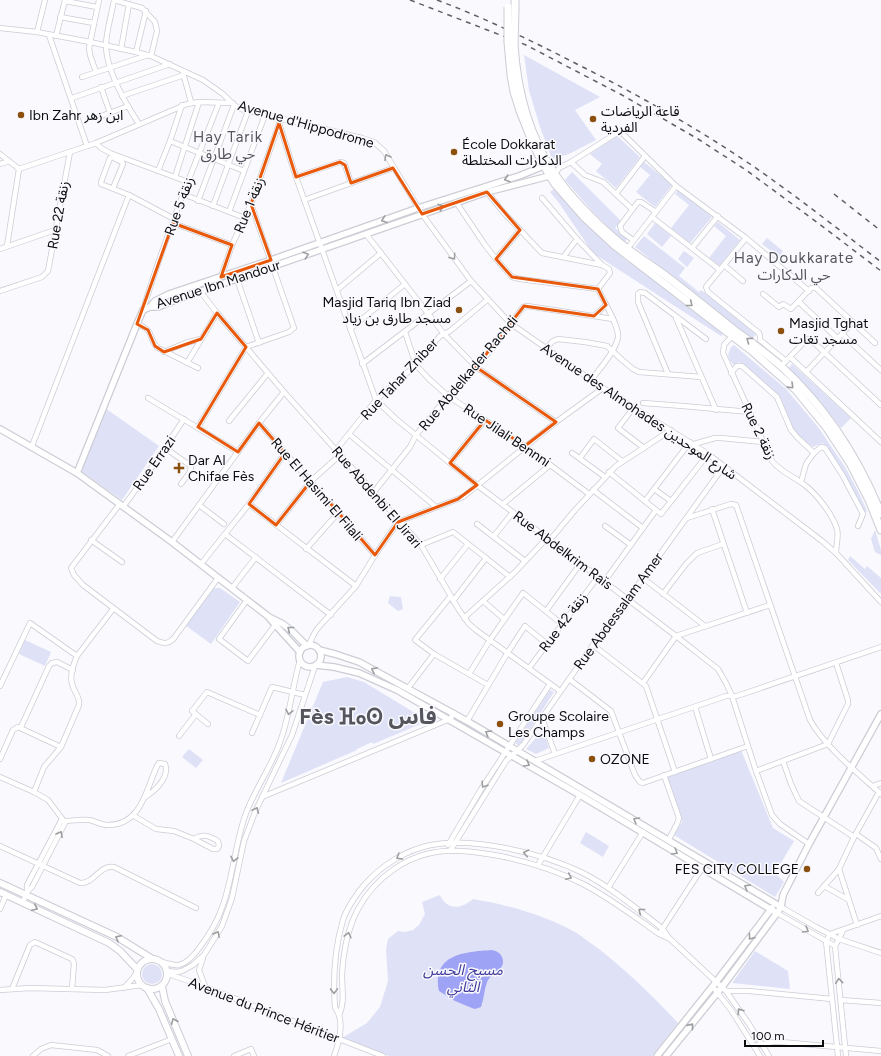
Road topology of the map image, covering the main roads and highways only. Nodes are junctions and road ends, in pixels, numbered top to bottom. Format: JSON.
{"nodes":[{"id":1,"x":515,"y":0,"type":"edge"},
{"id":2,"x":511,"y":5,"type":"edge"},
{"id":3,"x":552,"y":175,"type":"junction"},
{"id":4,"x":881,"y":514,"type":"edge"},
{"id":5,"x":881,"y":530,"type":"edge"},
{"id":6,"x":0,"y":883,"type":"edge"},
{"id":7,"x":0,"y":892,"type":"edge"},
{"id":8,"x":152,"y":958,"type":"junction"},
{"id":9,"x":137,"y":971,"type":"junction"},
{"id":10,"x":162,"y":986,"type":"junction"},
{"id":11,"x":144,"y":987,"type":"junction"},
{"id":12,"x":179,"y":1056,"type":"edge"},
{"id":13,"x":188,"y":1056,"type":"edge"}],
"edges":[{"from":1,"to":2,"type":"main road"},
{"from":2,"to":3,"type":"main road","bridge":true},
{"from":4,"to":3,"type":"main road","one_way":true},
{"from":3,"to":5,"type":"main road","one_way":true},
{"from":8,"to":6,"type":"main road","one_way":true},
{"from":7,"to":9,"type":"main road","one_way":true},
{"from":8,"to":9,"type":"main road"},
{"from":8,"to":10,"type":"main road"},
{"from":9,"to":11,"type":"main road"},
{"from":10,"to":11,"type":"main road"},
{"from":13,"to":10,"type":"main road","one_way":true},
{"from":11,"to":12,"type":"main road"}]}
